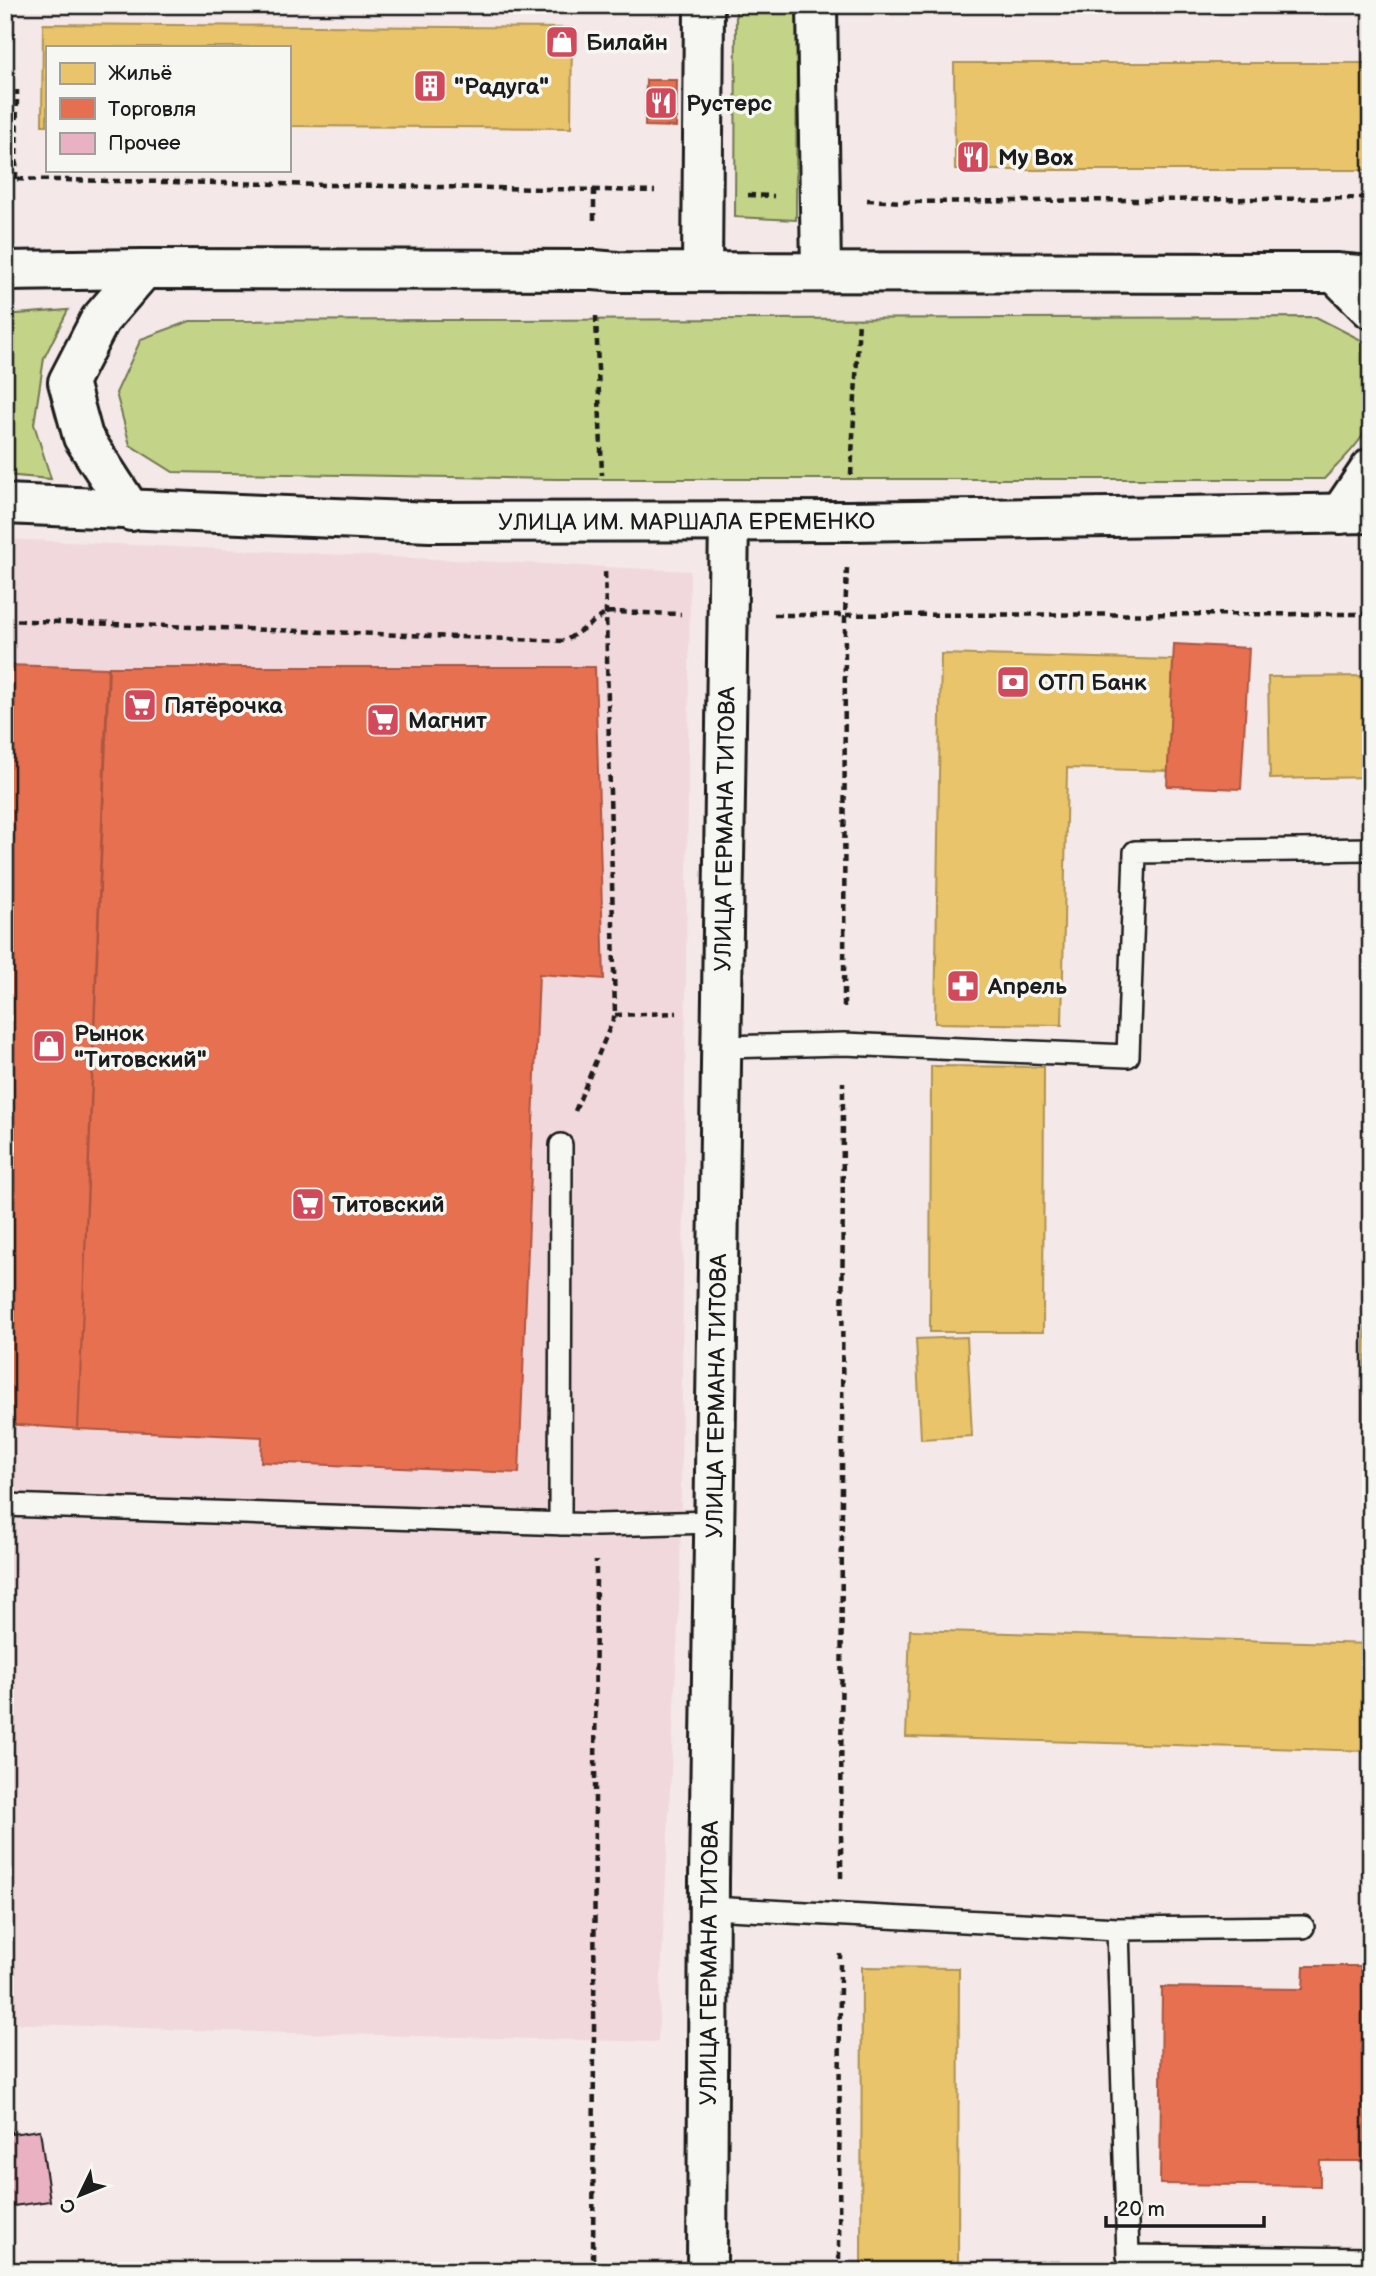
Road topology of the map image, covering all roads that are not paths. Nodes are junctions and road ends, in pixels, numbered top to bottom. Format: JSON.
{"nodes":[{"id":1,"x":704,"y":5,"type":"edge"},
{"id":2,"x":817,"y":5,"type":"edge"},
{"id":3,"x":144,"y":269,"type":"junction"},
{"id":4,"x":5,"y":271,"type":"edge"},
{"id":5,"x":702,"y":272,"type":"junction"},
{"id":6,"x":821,"y":272,"type":"junction"},
{"id":7,"x":1353,"y":274,"type":"edge"},
{"id":8,"x":1371,"y":309,"type":"edge"},
{"id":9,"x":1371,"y":468,"type":"edge"},
{"id":10,"x":5,"y":504,"type":"edge"},
{"id":11,"x":131,"y":511,"type":"junction"},
{"id":12,"x":1356,"y":514,"type":"edge"},
{"id":13,"x":729,"y":522,"type":"junction"},
{"id":14,"x":1371,"y":849,"type":"edge"},
{"id":15,"x":723,"y":1047,"type":"junction"},
{"id":16,"x":561,"y":1145,"type":"road end"},
{"id":17,"x":5,"y":1505,"type":"edge"},
{"id":18,"x":715,"y":1522,"type":"junction"},
{"id":19,"x":560,"y":1524,"type":"junction"},
{"id":20,"x":709,"y":1908,"type":"junction"},
{"id":21,"x":1303,"y":1927,"type":"dead end"},
{"id":22,"x":1118,"y":1929,"type":"junction"},
{"id":23,"x":1371,"y":2259,"type":"edge"},
{"id":24,"x":707,"y":2271,"type":"edge"}],
"edges":[{"from":1,"to":5,"type":"main road"},
{"from":2,"to":6,"type":"main road"},
{"from":3,"to":4,"type":"main road"},
{"from":3,"to":5,"type":"main road"},
{"from":3,"to":11,"type":"main road"},
{"from":5,"to":6,"type":"main road"},
{"from":6,"to":7,"type":"main road"},
{"from":7,"to":8,"type":"main road"},
{"from":9,"to":12,"type":"main road"},
{"from":10,"to":11,"type":"main road","name":"УЛИЦА ИМ. МАРШАЛА ЕРЕМЕНКО"},
{"from":11,"to":13,"type":"main road","name":"УЛИЦА ИМ. МАРШАЛА ЕРЕМЕНКО"},
{"from":12,"to":13,"type":"main road","name":"УЛИЦА ИМ. МАРШАЛА ЕРЕМЕНКО"},
{"from":13,"to":15,"type":"main road","name":"УЛИЦА ГЕРМАНА ТИТОВА"},
{"from":14,"to":15,"type":"lane"},
{"from":15,"to":18,"type":"main road","name":"УЛИЦА ГЕРМАНА ТИТОВА"},
{"from":16,"to":19,"type":"lane"},
{"from":17,"to":19,"type":"lane"},
{"from":18,"to":19,"type":"lane"},
{"from":18,"to":20,"type":"main road","name":"УЛИЦА ГЕРМАНА ТИТОВА"},
{"from":20,"to":22,"type":"lane"},
{"from":20,"to":24,"type":"main road","name":"УЛИЦА ГЕРМАНА ТИТОВА"},
{"from":21,"to":22,"type":"lane"},
{"from":22,"to":23,"type":"lane"}]}
